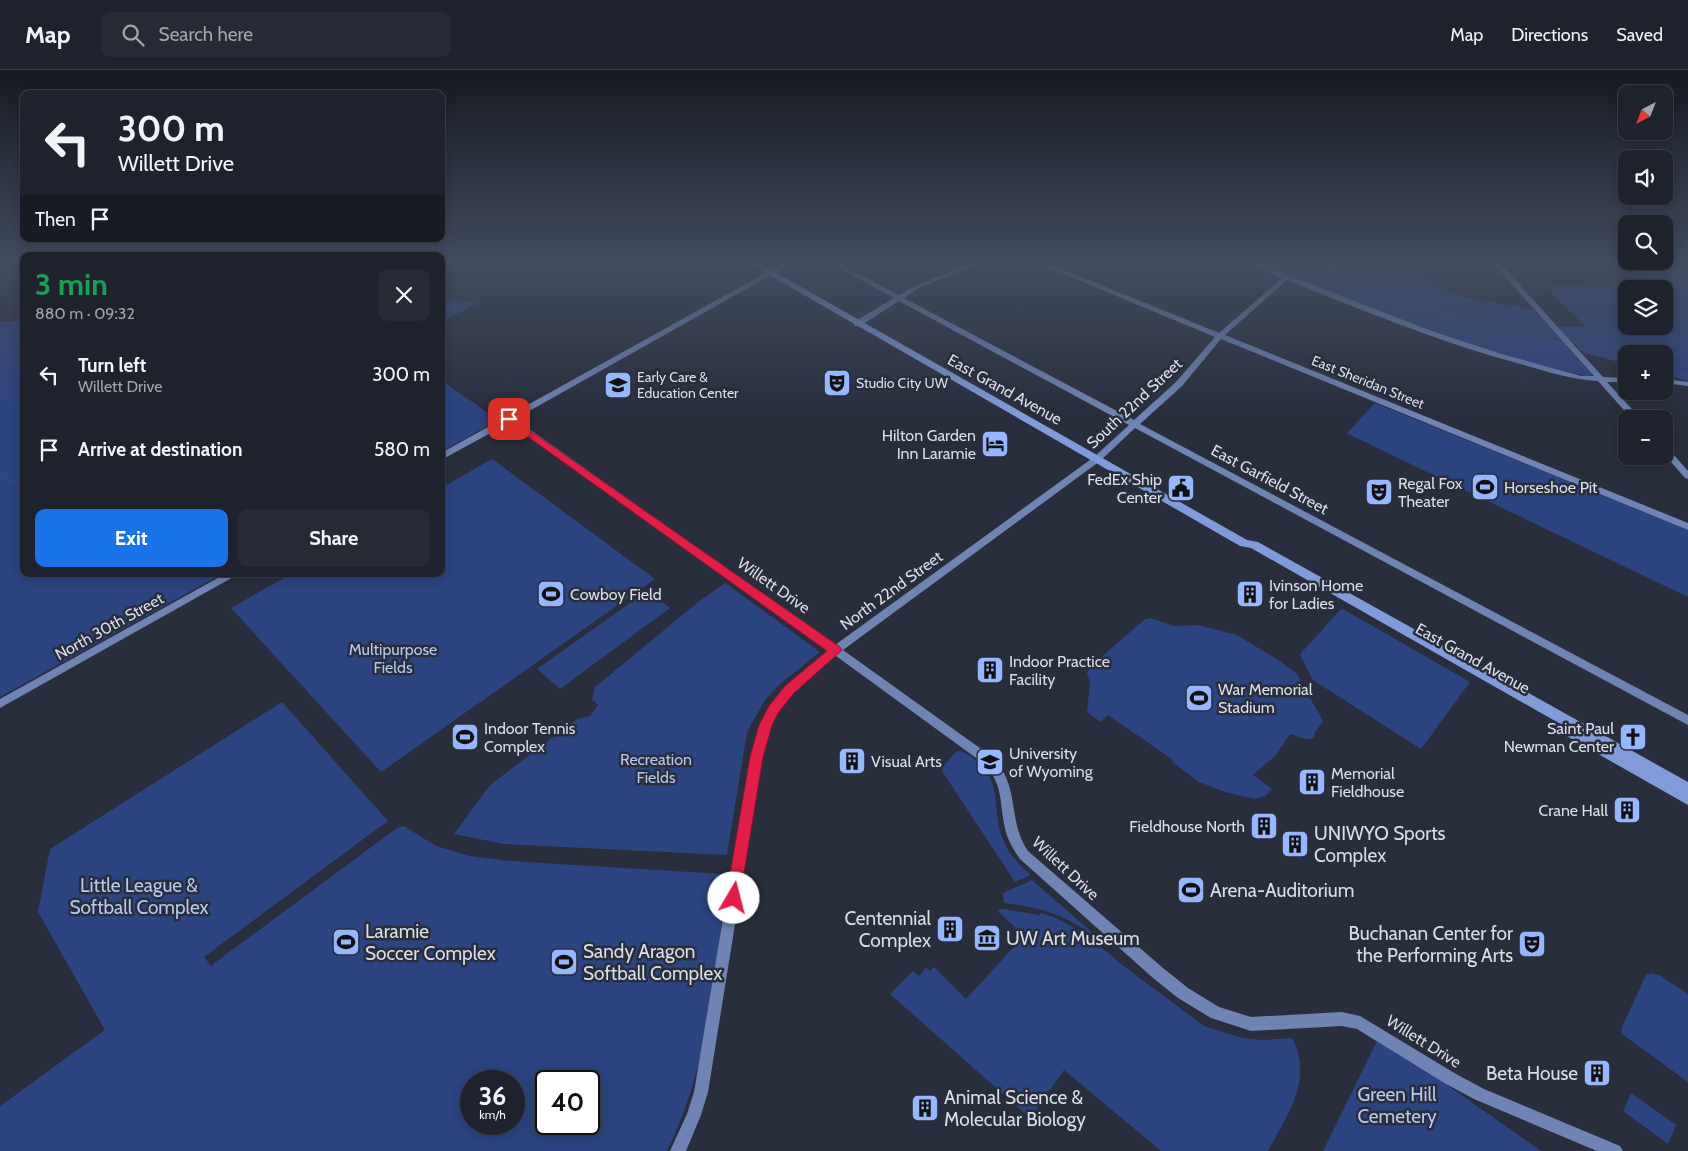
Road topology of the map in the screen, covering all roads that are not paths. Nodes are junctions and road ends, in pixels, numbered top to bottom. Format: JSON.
{"nodes":[{"id":1,"x":701,"y":312,"type":"edge"},
{"id":2,"x":837,"y":312,"type":"edge"},
{"id":3,"x":875,"y":312,"type":"edge"},
{"id":4,"x":928,"y":312,"type":"edge"},
{"id":5,"x":1162,"y":312,"type":"edge"},
{"id":6,"x":1247,"y":312,"type":"edge"},
{"id":7,"x":1377,"y":312,"type":"edge"},
{"id":8,"x":1541,"y":312,"type":"edge"},
{"id":9,"x":857,"y":324,"type":"junction"},
{"id":10,"x":1220,"y":336,"type":"junction"},
{"id":11,"x":1602,"y":380,"type":"junction"},
{"id":12,"x":1618,"y":380,"type":"edge"},
{"id":13,"x":1673,"y":382,"type":"edge"},
{"id":14,"x":1688,"y":384,"type":"edge"},
{"id":15,"x":1628,"y":410,"type":"edge"},
{"id":16,"x":509,"y":419,"type":"junction"},
{"id":17,"x":1136,"y":424,"type":"junction"},
{"id":18,"x":445,"y":455,"type":"edge"},
{"id":19,"x":1097,"y":459,"type":"junction"},
{"id":20,"x":1673,"y":459,"type":"edge"},
{"id":21,"x":1688,"y":476,"type":"edge"},
{"id":22,"x":1013,"y":520,"type":"joint"},
{"id":23,"x":1688,"y":527,"type":"edge"},
{"id":24,"x":1244,"y":543,"type":"junction"},
{"id":25,"x":227,"y":577,"type":"edge"},
{"id":26,"x":836,"y":650,"type":"junction"},
{"id":27,"x":0,"y":704,"type":"edge"},
{"id":28,"x":1688,"y":720,"type":"edge"},
{"id":29,"x":1688,"y":789,"type":"edge"},
{"id":30,"x":1688,"y":799,"type":"edge"},
{"id":31,"x":678,"y":1151,"type":"edge"},
{"id":32,"x":1615,"y":1151,"type":"edge"}],
"edges":[{"from":1,"to":16,"type":"street"},
{"from":2,"to":9,"type":"main road","name":"East Grand Avenue"},
{"from":3,"to":9,"type":"street"},
{"from":4,"to":17,"type":"street","name":"East Garfield Street"},
{"from":5,"to":10,"type":"street","name":"East Sheridan Street"},
{"from":6,"to":10,"type":"street","name":"South 22nd Street"},
{"from":7,"to":11,"type":"street"},
{"from":8,"to":11,"type":"street"},
{"from":9,"to":19,"type":"main road","name":"East Grand Avenue"},
{"from":10,"to":17,"type":"street","name":"South 22nd Street"},
{"from":10,"to":23,"type":"street","name":"East Sheridan Street"},
{"from":11,"to":12,"type":"street"},
{"from":11,"to":15,"type":"street"},
{"from":13,"to":14,"type":"street"},
{"from":16,"to":18,"type":"street"},
{"from":16,"to":26,"type":"street","name":"Willett Drive"},
{"from":17,"to":19,"type":"street","name":"South 22nd Street"},
{"from":17,"to":28,"type":"street","name":"East Garfield Street"},
{"from":19,"to":22,"type":"street","name":"South 22nd Street"},
{"from":19,"to":24,"type":"main road","name":"East Grand Avenue"},
{"from":20,"to":21,"type":"street"},
{"from":22,"to":26,"type":"street","name":"North 22nd Street"},
{"from":24,"to":29,"type":"main road","name":"East Grand Avenue"},
{"from":24,"to":30,"type":"main road","name":"East Grand Avenue"},
{"from":25,"to":27,"type":"street","name":"North 30th Street"},
{"from":26,"to":31,"type":"street","name":"North 22nd Street"},
{"from":26,"to":32,"type":"street","name":"Willett Drive"}]}
